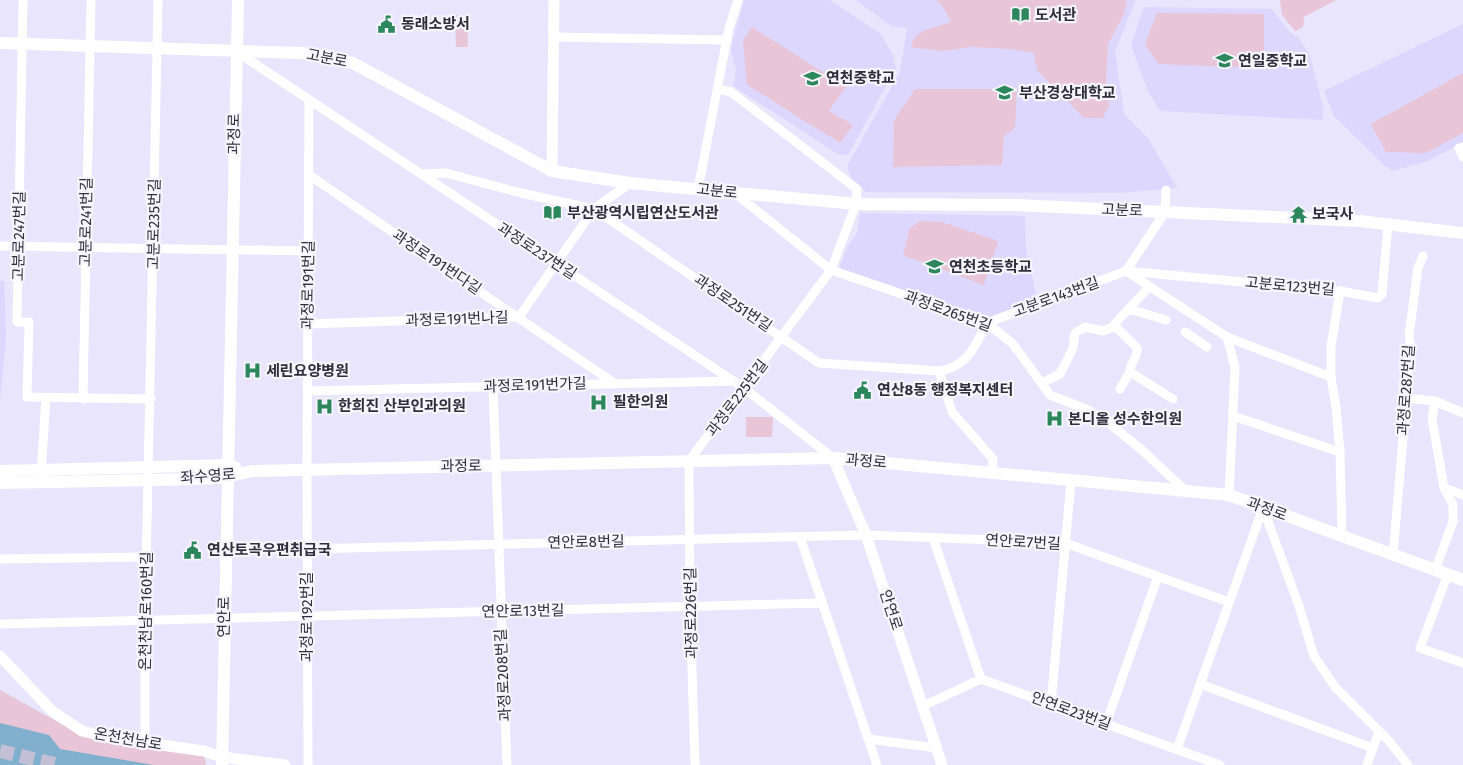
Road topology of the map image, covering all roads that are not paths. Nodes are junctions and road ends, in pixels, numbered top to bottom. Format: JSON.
{"nodes":[{"id":1,"x":23,"y":0,"type":"edge"},
{"id":2,"x":91,"y":0,"type":"edge"},
{"id":3,"x":158,"y":0,"type":"edge"},
{"id":4,"x":238,"y":0,"type":"edge"},
{"id":5,"x":554,"y":0,"type":"edge"},
{"id":6,"x":738,"y":0,"type":"edge"},
{"id":7,"x":553,"y":37,"type":"junction"},
{"id":8,"x":727,"y":40,"type":"junction"},
{"id":9,"x":0,"y":43,"type":"edge"},
{"id":10,"x":22,"y":44,"type":"junction"},
{"id":11,"x":90,"y":46,"type":"junction"},
{"id":12,"x":157,"y":48,"type":"junction"},
{"id":13,"x":236,"y":51,"type":"junction"},
{"id":14,"x":718,"y":89,"type":"junction"},
{"id":15,"x":309,"y":100,"type":"junction"},
{"id":16,"x":1463,"y":147,"type":"edge"},
{"id":17,"x":1463,"y":157,"type":"edge"},
{"id":18,"x":552,"y":171,"type":"junction"},
{"id":19,"x":422,"y":174,"type":"junction"},
{"id":20,"x":310,"y":175,"type":"junction"},
{"id":21,"x":630,"y":183,"type":"junction"},
{"id":22,"x":698,"y":189,"type":"junction"},
{"id":23,"x":1166,"y":190,"type":"dead end"},
{"id":24,"x":736,"y":194,"type":"junction"},
{"id":25,"x":856,"y":204,"type":"junction"},
{"id":26,"x":594,"y":208,"type":"junction"},
{"id":27,"x":1165,"y":212,"type":"junction"},
{"id":28,"x":1388,"y":224,"type":"junction"},
{"id":29,"x":1463,"y":233,"type":"edge"},
{"id":30,"x":0,"y":246,"type":"edge"},
{"id":31,"x":18,"y":246,"type":"junction"},
{"id":32,"x":86,"y":247,"type":"junction"},
{"id":33,"x":154,"y":248,"type":"junction"},
{"id":34,"x":232,"y":250,"type":"junction"},
{"id":35,"x":309,"y":251,"type":"junction"},
{"id":36,"x":1423,"y":256,"type":"dead end"},
{"id":37,"x":556,"y":263,"type":"junction"},
{"id":38,"x":831,"y":270,"type":"junction"},
{"id":39,"x":1126,"y":272,"type":"junction"},
{"id":40,"x":1149,"y":287,"type":"junction"},
{"id":41,"x":1340,"y":291,"type":"junction"},
{"id":42,"x":1129,"y":309,"type":"junction"},
{"id":43,"x":519,"y":318,"type":"junction"},
{"id":44,"x":1166,"y":320,"type":"dead end"},
{"id":45,"x":987,"y":323,"type":"junction"},
{"id":46,"x":308,"y":324,"type":"junction"},
{"id":47,"x":1114,"y":325,"type":"junction"},
{"id":48,"x":1185,"y":332,"type":"dead end"},
{"id":49,"x":782,"y":336,"type":"junction"},
{"id":50,"x":1227,"y":337,"type":"junction"},
{"id":51,"x":1207,"y":347,"type":"dead end"},
{"id":52,"x":939,"y":372,"type":"junction"},
{"id":53,"x":1130,"y":372,"type":"junction"},
{"id":54,"x":1331,"y":377,"type":"junction"},
{"id":55,"x":734,"y":380,"type":"junction"},
{"id":56,"x":614,"y":383,"type":"junction"},
{"id":57,"x":1042,"y":383,"type":"junction"},
{"id":58,"x":493,"y":387,"type":"junction"},
{"id":59,"x":744,"y":388,"type":"junction"},
{"id":60,"x":1120,"y":389,"type":"dead end"},
{"id":61,"x":307,"y":391,"type":"junction"},
{"id":62,"x":46,"y":398,"type":"junction"},
{"id":63,"x":1406,"y":398,"type":"junction"},
{"id":64,"x":83,"y":399,"type":"junction"},
{"id":65,"x":151,"y":399,"type":"junction"},
{"id":66,"x":1173,"y":399,"type":"dead end"},
{"id":67,"x":1435,"y":400,"type":"junction"},
{"id":68,"x":1463,"y":413,"type":"edge"},
{"id":69,"x":1233,"y":416,"type":"junction"},
{"id":70,"x":1340,"y":452,"type":"junction"},
{"id":71,"x":833,"y":458,"type":"junction"},
{"id":72,"x":690,"y":462,"type":"junction"},
{"id":73,"x":496,"y":466,"type":"junction"},
{"id":74,"x":307,"y":470,"type":"junction"},
{"id":75,"x":0,"y":471,"type":"edge"},
{"id":76,"x":227,"y":471,"type":"junction"},
{"id":77,"x":252,"y":471,"type":"joint"},
{"id":78,"x":992,"y":473,"type":"junction"},
{"id":79,"x":149,"y":474,"type":"junction"},
{"id":80,"x":41,"y":476,"type":"junction"},
{"id":81,"x":1072,"y":480,"type":"junction"},
{"id":82,"x":0,"y":483,"type":"edge"},
{"id":83,"x":1444,"y":488,"type":"junction"},
{"id":84,"x":1186,"y":491,"type":"junction"},
{"id":85,"x":1229,"y":495,"type":"junction"},
{"id":86,"x":1463,"y":495,"type":"edge"},
{"id":87,"x":1263,"y":508,"type":"junction"},
{"id":88,"x":866,"y":535,"type":"junction"},
{"id":89,"x":800,"y":536,"type":"junction"},
{"id":90,"x":1342,"y":536,"type":"junction"},
{"id":91,"x":933,"y":538,"type":"junction"},
{"id":92,"x":690,"y":539,"type":"junction"},
{"id":93,"x":1065,"y":543,"type":"junction"},
{"id":94,"x":499,"y":544,"type":"junction"},
{"id":95,"x":307,"y":549,"type":"junction"},
{"id":96,"x":1393,"y":555,"type":"junction"},
{"id":97,"x":147,"y":557,"type":"junction"},
{"id":98,"x":0,"y":560,"type":"edge"},
{"id":99,"x":1435,"y":570,"type":"junction"},
{"id":100,"x":1448,"y":574,"type":"junction"},
{"id":101,"x":1158,"y":576,"type":"junction"},
{"id":102,"x":1463,"y":580,"type":"edge"},
{"id":103,"x":1229,"y":602,"type":"junction"},
{"id":104,"x":822,"y":603,"type":"junction"},
{"id":105,"x":690,"y":606,"type":"junction"},
{"id":106,"x":500,"y":611,"type":"junction"},
{"id":107,"x":307,"y":616,"type":"junction"},
{"id":108,"x":224,"y":618,"type":"junction"},
{"id":109,"x":145,"y":620,"type":"junction"},
{"id":110,"x":0,"y":624,"type":"edge"},
{"id":111,"x":0,"y":656,"type":"edge"},
{"id":112,"x":1463,"y":663,"type":"edge"},
{"id":113,"x":981,"y":679,"type":"junction"},
{"id":114,"x":1200,"y":684,"type":"junction"},
{"id":115,"x":1051,"y":704,"type":"junction"},
{"id":116,"x":923,"y":706,"type":"junction"},
{"id":117,"x":1106,"y":724,"type":"junction"},
{"id":118,"x":1379,"y":731,"type":"junction"},
{"id":119,"x":868,"y":739,"type":"junction"},
{"id":120,"x":145,"y":743,"type":"junction"},
{"id":121,"x":937,"y":748,"type":"junction"},
{"id":122,"x":1373,"y":748,"type":"junction"},
{"id":123,"x":1177,"y":749,"type":"junction"},
{"id":124,"x":222,"y":761,"type":"edge"},
{"id":125,"x":285,"y":765,"type":"edge"},
{"id":126,"x":308,"y":765,"type":"edge"},
{"id":127,"x":507,"y":765,"type":"edge"},
{"id":128,"x":695,"y":765,"type":"edge"},
{"id":129,"x":877,"y":765,"type":"edge"},
{"id":130,"x":942,"y":765,"type":"edge"},
{"id":131,"x":1220,"y":765,"type":"edge"},
{"id":132,"x":1367,"y":765,"type":"edge"},
{"id":133,"x":1408,"y":765,"type":"edge"}],
"edges":[{"from":1,"to":10,"type":"street","name":"고분로247번길"},
{"from":2,"to":11,"type":"street","name":"고분로241번길"},
{"from":3,"to":12,"type":"street","name":"고분로235번길"},
{"from":4,"to":13,"type":"main road","name":"과정로"},
{"from":5,"to":7,"type":"street"},
{"from":6,"to":8,"type":"street"},
{"from":7,"to":8,"type":"street"},
{"from":7,"to":18,"type":"street"},
{"from":8,"to":14,"type":"street"},
{"from":9,"to":10,"type":"main road","name":"고분로"},
{"from":10,"to":11,"type":"main road","name":"고분로"},
{"from":10,"to":31,"type":"street","name":"고분로247번길"},
{"from":11,"to":12,"type":"main road","name":"고분로"},
{"from":11,"to":32,"type":"street","name":"고분로241번길"},
{"from":12,"to":13,"type":"main road","name":"고분로"},
{"from":12,"to":33,"type":"street","name":"고분로235번길"},
{"from":13,"to":15,"type":"street","name":"과정로237번길"},
{"from":13,"to":18,"type":"main road","name":"고분로"},
{"from":13,"to":34,"type":"main road","name":"과정로"},
{"from":14,"to":22,"type":"street"},
{"from":14,"to":25,"type":"street"},
{"from":15,"to":19,"type":"street","name":"과정로237번길"},
{"from":15,"to":20,"type":"street","name":"과정로191번길"},
{"from":16,"to":17,"type":"street"},
{"from":18,"to":21,"type":"main road","name":"고분로"},
{"from":19,"to":26,"type":"street","name":"과정로251번길"},
{"from":19,"to":37,"type":"street","name":"과정로237번길"},
{"from":20,"to":35,"type":"street","name":"과정로191번길"},
{"from":20,"to":43,"type":"street","name":"과정로191번다길"},
{"from":21,"to":22,"type":"main road","name":"고분로"},
{"from":21,"to":26,"type":"street","name":"과정로191번나길"},
{"from":22,"to":24,"type":"main road","name":"고분로"},
{"from":23,"to":27,"type":"street"},
{"from":24,"to":25,"type":"main road","name":"고분로"},
{"from":24,"to":38,"type":"street","name":"과정로265번길"},
{"from":25,"to":27,"type":"main road","name":"고분로"},
{"from":25,"to":38,"type":"street","name":"과정로225번길"},
{"from":26,"to":37,"type":"street","name":"과정로191번나길"},
{"from":26,"to":49,"type":"street","name":"과정로251번길"},
{"from":27,"to":28,"type":"main road","name":"고분로"},
{"from":27,"to":39,"type":"street"},
{"from":28,"to":29,"type":"main road","name":"고분로"},
{"from":28,"to":41,"type":"street","name":"고분로123번길"},
{"from":30,"to":31,"type":"street"},
{"from":31,"to":32,"type":"street"},
{"from":31,"to":62,"type":"street","name":"고분로247번길"},
{"from":32,"to":33,"type":"street"},
{"from":32,"to":64,"type":"street","name":"고분로241번길"},
{"from":33,"to":34,"type":"street"},
{"from":33,"to":65,"type":"street","name":"고분로235번길"},
{"from":34,"to":35,"type":"street"},
{"from":34,"to":76,"type":"main road","name":"과정로"},
{"from":35,"to":46,"type":"street","name":"과정로191번길"},
{"from":36,"to":63,"type":"street","name":"과정로287번길"},
{"from":37,"to":43,"type":"street","name":"과정로191번나길"},
{"from":37,"to":55,"type":"street","name":"과정로237번길"},
{"from":38,"to":45,"type":"street","name":"과정로265번길"},
{"from":38,"to":49,"type":"street","name":"과정로225번길"},
{"from":39,"to":40,"type":"street"},
{"from":39,"to":41,"type":"street","name":"고분로123번길"},
{"from":39,"to":45,"type":"street","name":"고분로143번길"},
{"from":40,"to":42,"type":"street"},
{"from":40,"to":50,"type":"street"},
{"from":41,"to":54,"type":"street"},
{"from":42,"to":44,"type":"street"},
{"from":42,"to":47,"type":"street"},
{"from":43,"to":46,"type":"street","name":"과정로191번나길"},
{"from":43,"to":56,"type":"street","name":"과정로191번다길"},
{"from":45,"to":52,"type":"street"},
{"from":45,"to":57,"type":"street","name":"과정로265번길"},
{"from":46,"to":61,"type":"street","name":"과정로191번길"},
{"from":47,"to":53,"type":"street"},
{"from":47,"to":57,"type":"street"},
{"from":48,"to":51,"type":"street"},
{"from":49,"to":52,"type":"street","name":"과정로251번길"},
{"from":49,"to":59,"type":"street","name":"과정로225번길"},
{"from":50,"to":54,"type":"street"},
{"from":50,"to":69,"type":"street"},
{"from":52,"to":78,"type":"street"},
{"from":53,"to":60,"type":"street"},
{"from":53,"to":66,"type":"street"},
{"from":54,"to":70,"type":"street"},
{"from":55,"to":56,"type":"street","name":"과정로191번가길"},
{"from":55,"to":59,"type":"street","name":"과정로237번길"},
{"from":56,"to":58,"type":"street","name":"과정로191번가길"},
{"from":57,"to":84,"type":"street","name":"과정로265번길"},
{"from":58,"to":61,"type":"street","name":"과정로191번가길"},
{"from":58,"to":73,"type":"street","name":"과정로208번길"},
{"from":59,"to":71,"type":"street","name":"과정로237번길"},
{"from":59,"to":72,"type":"street","name":"과정로225번길"},
{"from":61,"to":74,"type":"street","name":"과정로191번길"},
{"from":62,"to":64,"type":"street"},
{"from":62,"to":80,"type":"street"},
{"from":63,"to":67,"type":"street"},
{"from":63,"to":96,"type":"street","name":"과정로287번길"},
{"from":64,"to":65,"type":"street"},
{"from":65,"to":79,"type":"street","name":"고분로235번길"},
{"from":67,"to":68,"type":"street"},
{"from":67,"to":83,"type":"street"},
{"from":69,"to":70,"type":"street"},
{"from":69,"to":85,"type":"street"},
{"from":70,"to":90,"type":"street"},
{"from":71,"to":72,"type":"main road","name":"과정로"},
{"from":71,"to":78,"type":"main road","name":"과정로"},
{"from":71,"to":88,"type":"street","name":"안연로"},
{"from":72,"to":73,"type":"main road","name":"과정로"},
{"from":72,"to":92,"type":"street","name":"과정로226번길"},
{"from":73,"to":74,"type":"main road","name":"과정로"},
{"from":73,"to":94,"type":"street","name":"과정로208번길"},
{"from":74,"to":77,"type":"main road","name":"과정로"},
{"from":74,"to":95,"type":"street","name":"과정로192번길"},
{"from":75,"to":80,"type":"main road","name":"좌수영로"},
{"from":76,"to":77,"type":"main road","name":"좌수영로"},
{"from":76,"to":79,"type":"main road","name":"좌수영로"},
{"from":76,"to":108,"type":"main road","name":"연안로"},
{"from":78,"to":81,"type":"main road","name":"과정로"},
{"from":79,"to":80,"type":"main road","name":"좌수영로"},
{"from":79,"to":97,"type":"street","name":"온천천남로160번길"},
{"from":80,"to":82,"type":"main road","name":"좌수영로"},
{"from":81,"to":84,"type":"main road","name":"과정로"},
{"from":81,"to":93,"type":"street"},
{"from":83,"to":86,"type":"street"},
{"from":83,"to":99,"type":"street"},
{"from":84,"to":85,"type":"main road","name":"과정로"},
{"from":85,"to":87,"type":"main road","name":"과정로"},
{"from":87,"to":90,"type":"main road","name":"과정로"},
{"from":87,"to":103,"type":"street"},
{"from":87,"to":118,"type":"street"},
{"from":88,"to":89,"type":"street","name":"연안로8번길"},
{"from":88,"to":91,"type":"street","name":"연안로7번길"},
{"from":88,"to":116,"type":"street","name":"안연로"},
{"from":89,"to":92,"type":"street","name":"연안로8번길"},
{"from":89,"to":104,"type":"street"},
{"from":90,"to":96,"type":"main road","name":"과정로"},
{"from":91,"to":93,"type":"street","name":"연안로7번길"},
{"from":91,"to":113,"type":"street"},
{"from":92,"to":94,"type":"street","name":"연안로8번길"},
{"from":92,"to":105,"type":"street","name":"과정로226번길"},
{"from":93,"to":101,"type":"street","name":"연안로7번길"},
{"from":93,"to":115,"type":"street"},
{"from":94,"to":95,"type":"street","name":"연안로8번길"},
{"from":94,"to":106,"type":"street","name":"과정로208번길"},
{"from":95,"to":107,"type":"street","name":"과정로192번길"},
{"from":96,"to":99,"type":"main road","name":"과정로"},
{"from":97,"to":98,"type":"street"},
{"from":97,"to":109,"type":"street","name":"온천천남로160번길"},
{"from":99,"to":100,"type":"main road","name":"과정로"},
{"from":100,"to":102,"type":"main road","name":"과정로"},
{"from":100,"to":112,"type":"street"},
{"from":101,"to":103,"type":"street","name":"연안로7번길"},
{"from":101,"to":117,"type":"street"},
{"from":103,"to":114,"type":"street"},
{"from":104,"to":105,"type":"street","name":"연안로13번길"},
{"from":104,"to":119,"type":"street"},
{"from":105,"to":106,"type":"street","name":"연안로13번길"},
{"from":105,"to":128,"type":"street","name":"과정로226번길"},
{"from":106,"to":107,"type":"street","name":"연안로13번길"},
{"from":106,"to":127,"type":"street","name":"과정로208번길"},
{"from":107,"to":108,"type":"street","name":"연안로13번길"},
{"from":107,"to":126,"type":"street","name":"과정로192번길"},
{"from":108,"to":109,"type":"street","name":"연안로13번길"},
{"from":108,"to":124,"type":"main road","name":"연안로"},
{"from":109,"to":110,"type":"street","name":"연안로13번길"},
{"from":109,"to":120,"type":"street","name":"온천천남로160번길"},
{"from":111,"to":120,"type":"street","name":"온천천남로"},
{"from":113,"to":115,"type":"street","name":"안연로23번길"},
{"from":113,"to":116,"type":"street"},
{"from":114,"to":122,"type":"street"},
{"from":114,"to":123,"type":"street"},
{"from":115,"to":117,"type":"street","name":"안연로23번길"},
{"from":116,"to":121,"type":"street","name":"안연로"},
{"from":117,"to":123,"type":"street","name":"안연로23번길"},
{"from":118,"to":122,"type":"street"},
{"from":118,"to":133,"type":"street"},
{"from":119,"to":121,"type":"street"},
{"from":119,"to":129,"type":"street"},
{"from":120,"to":124,"type":"street","name":"온천천남로"},
{"from":121,"to":130,"type":"street","name":"안연로"},
{"from":122,"to":132,"type":"street"},
{"from":123,"to":131,"type":"street","name":"안연로23번길"},
{"from":124,"to":125,"type":"street","name":"온천천남로"}]}
